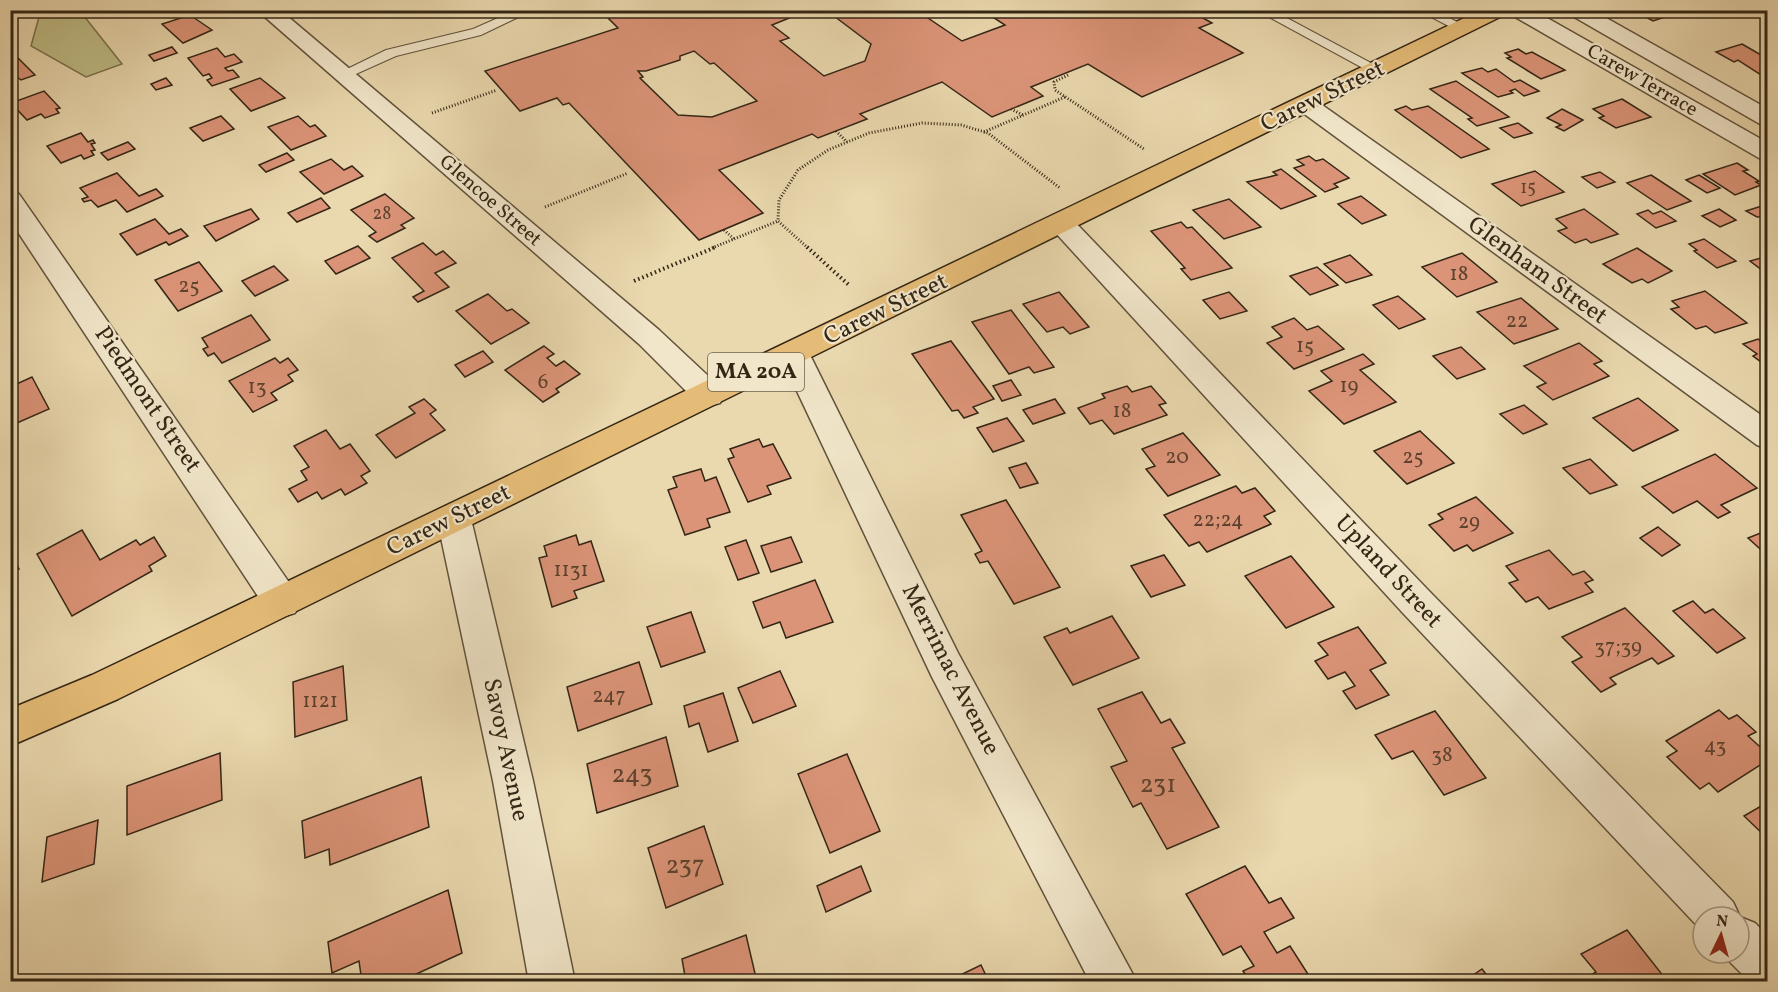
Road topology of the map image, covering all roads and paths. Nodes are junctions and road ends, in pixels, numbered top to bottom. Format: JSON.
{"nodes":[{"id":1,"x":267,"y":10,"type":"edge"},
{"id":2,"x":527,"y":10,"type":"edge"},
{"id":3,"x":1262,"y":10,"type":"edge"},
{"id":4,"x":1424,"y":10,"type":"edge"},
{"id":5,"x":1576,"y":10,"type":"edge"},
{"id":6,"x":1502,"y":11,"type":"edge"},
{"id":7,"x":1462,"y":28,"type":"junction"},
{"id":8,"x":1377,"y":70,"type":"junction"},
{"id":9,"x":342,"y":75,"type":"junction"},
{"id":10,"x":1068,"y":75,"type":"dead end"},
{"id":11,"x":497,"y":90,"type":"dead end"},
{"id":12,"x":1066,"y":97,"type":"junction"},
{"id":13,"x":1307,"y":105,"type":"junction"},
{"id":14,"x":1011,"y":109,"type":"dead end"},
{"id":15,"x":426,"y":115,"type":"dead end"},
{"id":16,"x":1023,"y":115,"type":"junction"},
{"id":17,"x":1767,"y":119,"type":"edge"},
{"id":18,"x":836,"y":131,"type":"dead end"},
{"id":19,"x":984,"y":132,"type":"junction"},
{"id":20,"x":847,"y":142,"type":"junction"},
{"id":21,"x":1144,"y":149,"type":"dead end"},
{"id":22,"x":1767,"y":153,"type":"edge"},
{"id":23,"x":628,"y":173,"type":"dead end"},
{"id":24,"x":1060,"y":188,"type":"dead end"},
{"id":25,"x":10,"y":200,"type":"edge"},
{"id":26,"x":540,"y":210,"type":"dead end"},
{"id":27,"x":777,"y":221,"type":"junction"},
{"id":28,"x":1062,"y":224,"type":"junction"},
{"id":29,"x":724,"y":230,"type":"dead end"},
{"id":30,"x":734,"y":239,"type":"junction"},
{"id":31,"x":628,"y":284,"type":"dead end"},
{"id":32,"x":850,"y":286,"type":"dead end"},
{"id":33,"x":794,"y":353,"type":"junction"},
{"id":34,"x":709,"y":395,"type":"junction"},
{"id":35,"x":1767,"y":437,"type":"edge"},
{"id":36,"x":453,"y":519,"type":"junction"},
{"id":37,"x":282,"y":602,"type":"junction"},
{"id":38,"x":10,"y":728,"type":"edge"},
{"id":39,"x":1706,"y":905,"type":"edge"},
{"id":40,"x":1751,"y":951,"type":"edge"},
{"id":41,"x":1767,"y":968,"type":"edge"},
{"id":42,"x":552,"y":981,"type":"edge"},
{"id":43,"x":1116,"y":981,"type":"edge"}],
"edges":[{"from":1,"to":9,"type":"street","name":"Glencoe Street"},
{"from":2,"to":9,"type":"lane"},
{"from":3,"to":8,"type":"lane"},
{"from":4,"to":7,"type":"lane"},
{"from":5,"to":17,"type":"street","name":"Carew Terrace"},
{"from":6,"to":7,"type":"main road","name":"Carew Street","number":"MA 20A"},
{"from":6,"to":22,"type":"street","name":"Carew Terrace"},
{"from":7,"to":8,"type":"main road","name":"Carew Street","number":"MA 20A"},
{"from":8,"to":13,"type":"main road","name":"Carew Street","number":"MA 20A"},
{"from":9,"to":34,"type":"street","name":"Glencoe Street"},
{"from":10,"to":12,"type":"path"},
{"from":11,"to":15,"type":"path"},
{"from":12,"to":16,"type":"path"},
{"from":12,"to":21,"type":"path"},
{"from":13,"to":28,"type":"main road","name":"Carew Street","number":"MA 20A"},
{"from":13,"to":35,"type":"street","name":"Glenham Street"},
{"from":14,"to":16,"type":"path"},
{"from":16,"to":19,"type":"path"},
{"from":18,"to":20,"type":"path"},
{"from":19,"to":20,"type":"path"},
{"from":19,"to":24,"type":"path"},
{"from":20,"to":27,"type":"path"},
{"from":23,"to":26,"type":"path"},
{"from":25,"to":37,"type":"street","name":"Piedmont Street"},
{"from":27,"to":30,"type":"path"},
{"from":27,"to":32,"type":"path"},
{"from":28,"to":33,"type":"main road","name":"Carew Street","number":"MA 20A"},
{"from":28,"to":39,"type":"street","name":"Upland Street"},
{"from":29,"to":30,"type":"path"},
{"from":30,"to":31,"type":"path"},
{"from":33,"to":34,"type":"main road","name":"Carew Street","number":"MA 20A"},
{"from":33,"to":43,"type":"street","name":"Merrimac Avenue"},
{"from":34,"to":36,"type":"main road","name":"Carew Street","number":"MA 20A"},
{"from":36,"to":37,"type":"main road","name":"Carew Street","number":"MA 20A"},
{"from":36,"to":42,"type":"street","name":"Savoy Avenue"},
{"from":37,"to":38,"type":"main road","name":"Carew Street","number":"MA 20A"},
{"from":40,"to":41,"type":"street"}]}
